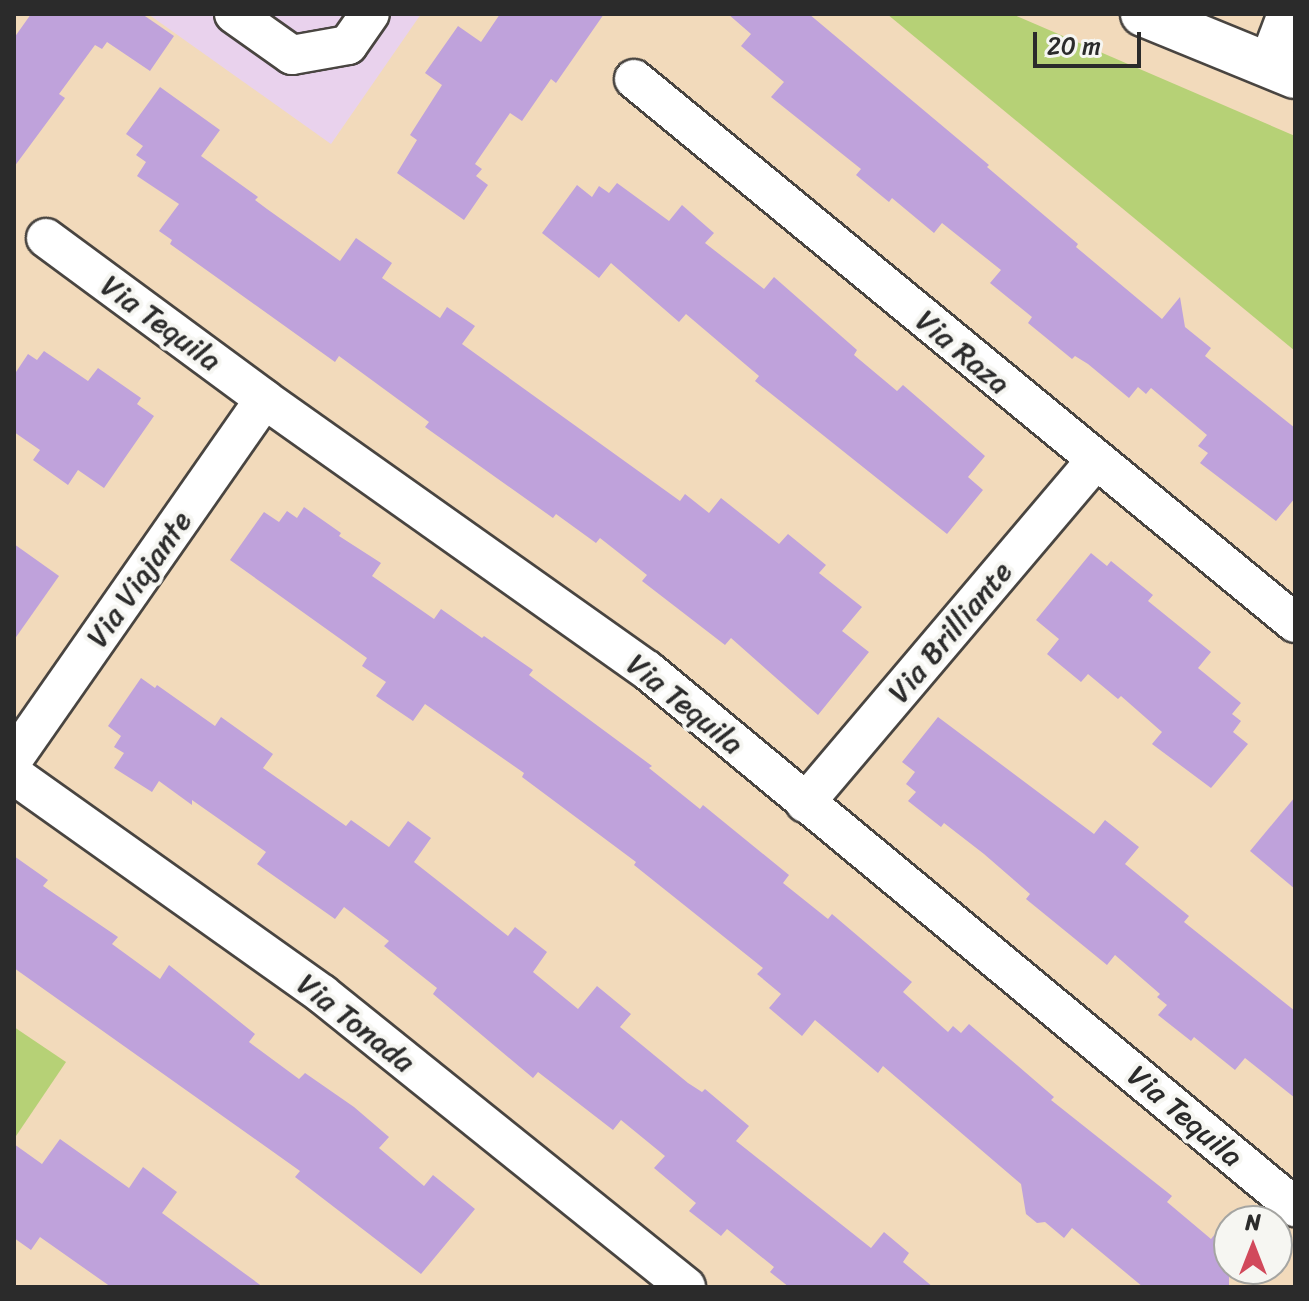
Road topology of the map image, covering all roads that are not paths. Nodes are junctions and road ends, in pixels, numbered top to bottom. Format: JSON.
{"nodes":[{"id":1,"x":234,"y":14,"type":"edge"},
{"id":2,"x":370,"y":14,"type":"edge"},
{"id":3,"x":1143,"y":14,"type":"edge"},
{"id":4,"x":1287,"y":14,"type":"edge"},
{"id":5,"x":1282,"y":70,"type":"edge"},
{"id":6,"x":634,"y":79,"type":"dead end"},
{"id":7,"x":46,"y":238,"type":"dead end"},
{"id":8,"x":264,"y":399,"type":"junction"},
{"id":9,"x":1095,"y":461,"type":"junction"},
{"id":10,"x":1295,"y":623,"type":"edge"},
{"id":11,"x":14,"y":758,"type":"edge"},
{"id":12,"x":14,"y":775,"type":"edge"},
{"id":13,"x":805,"y":803,"type":"junction"},
{"id":14,"x":1295,"y":1207,"type":"edge"},
{"id":15,"x":686,"y":1287,"type":"edge"}],
"edges":[{"from":1,"to":2,"type":"street"},
{"from":3,"to":5,"type":"main road"},
{"from":4,"to":5,"type":"street"},
{"from":6,"to":9,"type":"street","name":"Via Raza"},
{"from":7,"to":8,"type":"street","name":"Via Tequila"},
{"from":8,"to":11,"type":"street","name":"Via Viajante"},
{"from":8,"to":13,"type":"street","name":"Via Tequila"},
{"from":9,"to":10,"type":"street","name":"Via Raza"},
{"from":9,"to":13,"type":"street","name":"Via Brilliante"},
{"from":12,"to":15,"type":"street","name":"Via Tonada"},
{"from":13,"to":14,"type":"street","name":"Via Tequila"}]}
